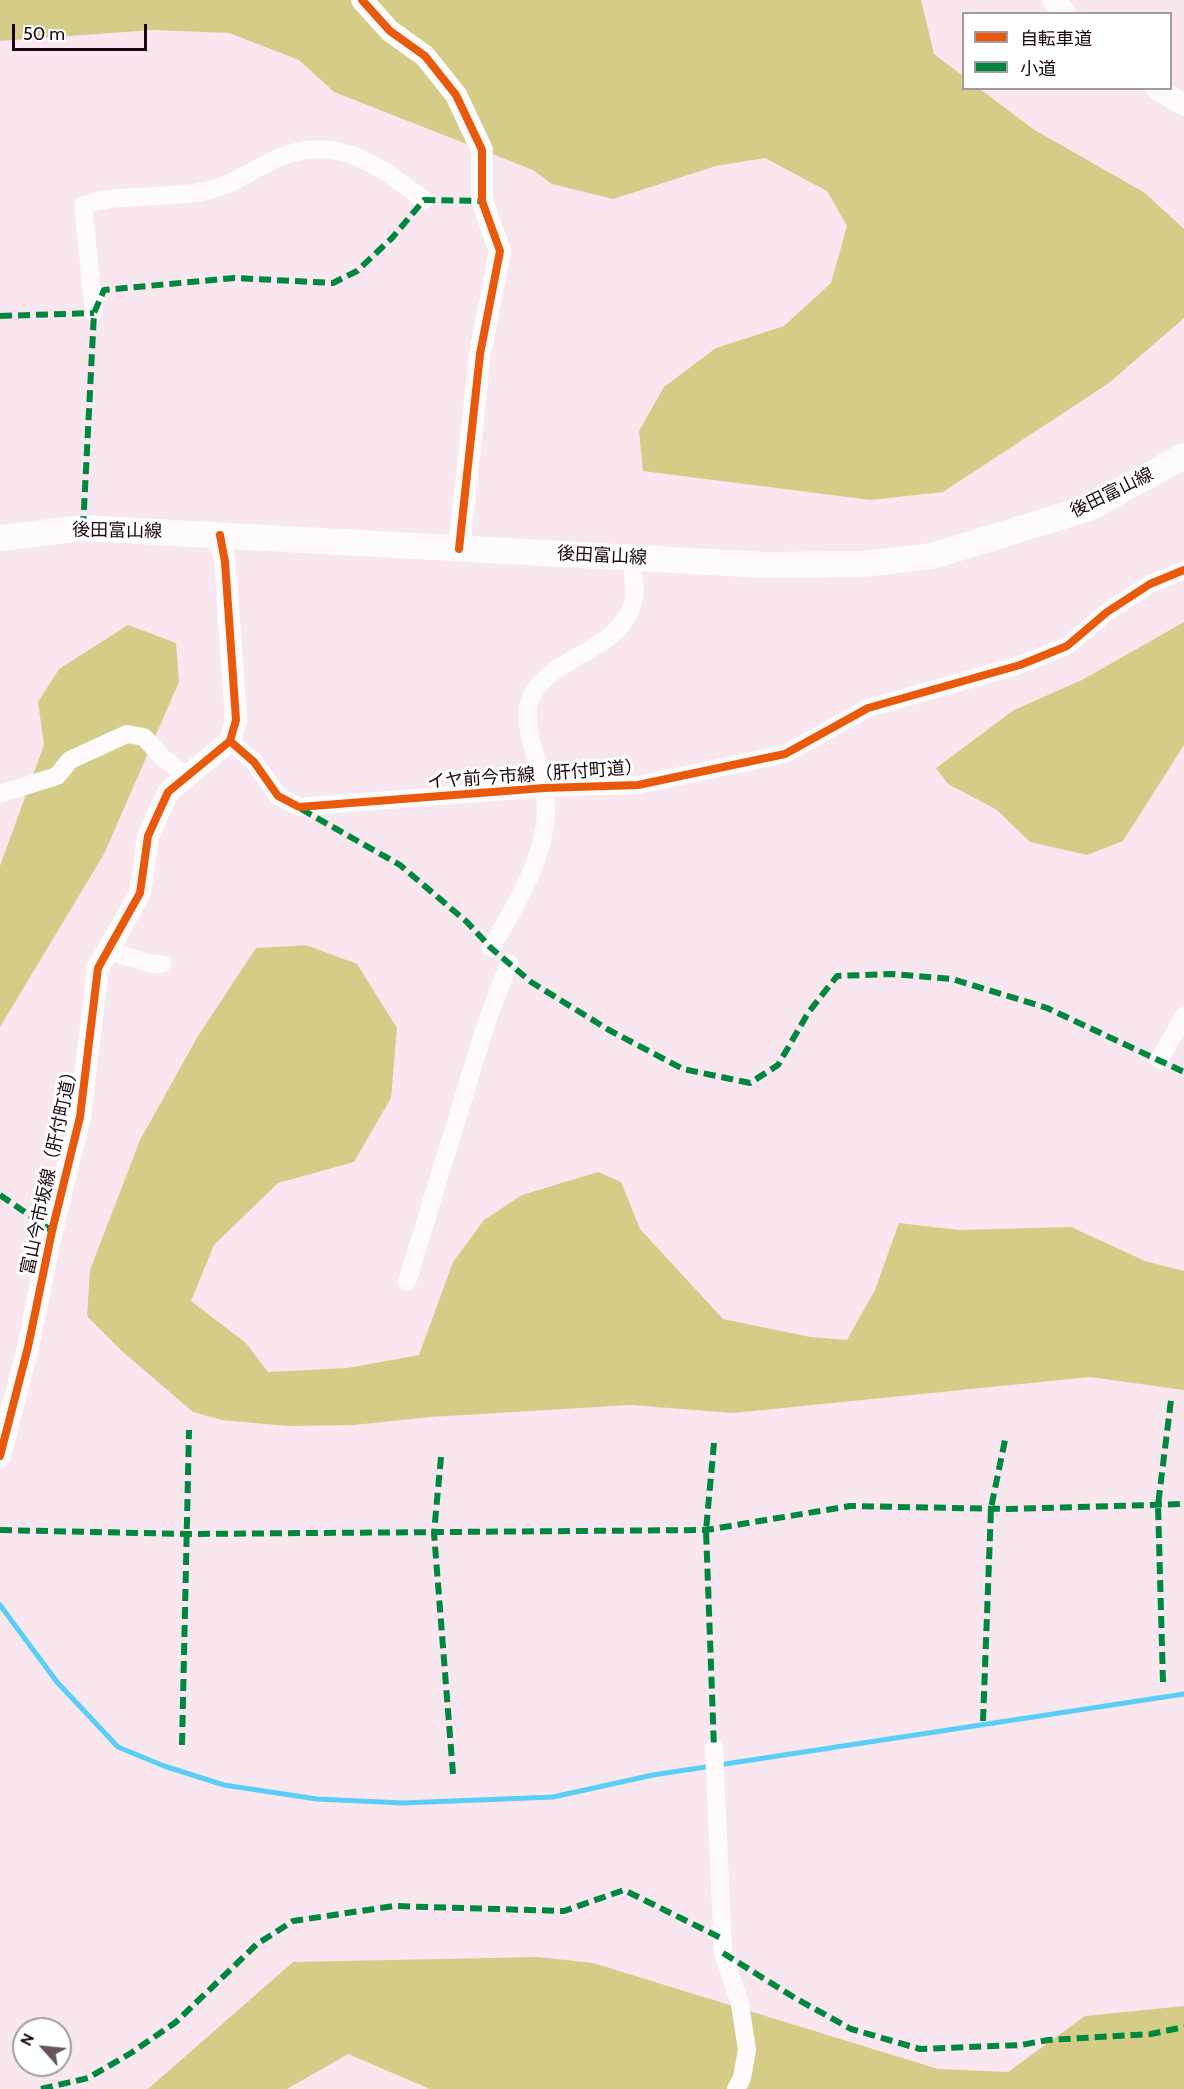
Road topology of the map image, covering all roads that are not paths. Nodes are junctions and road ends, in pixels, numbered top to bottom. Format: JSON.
{"nodes":[{"id":1,"x":362,"y":0,"type":"edge"},
{"id":2,"x":1053,"y":0,"type":"edge"},
{"id":3,"x":1064,"y":12,"type":"edge"},
{"id":4,"x":1159,"y":90,"type":"edge"},
{"id":5,"x":1184,"y":105,"type":"edge"},
{"id":6,"x":424,"y":200,"type":"dead end"},
{"id":7,"x":94,"y":313,"type":"dead end"},
{"id":8,"x":1184,"y":456,"type":"edge"},
{"id":9,"x":220,"y":535,"type":"junction"},
{"id":10,"x":0,"y":538,"type":"edge"},
{"id":11,"x":459,"y":549,"type":"junction"},
{"id":12,"x":631,"y":558,"type":"junction"},
{"id":13,"x":1184,"y":570,"type":"edge"},
{"id":14,"x":230,"y":741,"type":"junction"},
{"id":15,"x":185,"y":776,"type":"junction"},
{"id":16,"x":544,"y":788,"type":"junction"},
{"id":17,"x":0,"y":794,"type":"edge"},
{"id":18,"x":491,"y":948,"type":"dead end"},
{"id":19,"x":107,"y":950,"type":"junction"},
{"id":20,"x":509,"y":963,"type":"dead end"},
{"id":21,"x":162,"y":964,"type":"dead end"},
{"id":22,"x":1184,"y":1016,"type":"edge"},
{"id":23,"x":1159,"y":1059,"type":"dead end"},
{"id":24,"x":406,"y":1282,"type":"dead end"},
{"id":25,"x":0,"y":1456,"type":"edge"},
{"id":26,"x":714,"y":1748,"type":"dead end"},
{"id":27,"x":736,"y":2089,"type":"edge"}],
"edges":[{"from":1,"to":11,"type":"street"},
{"from":2,"to":3,"type":"street"},
{"from":4,"to":5,"type":"street"},
{"from":6,"to":7,"type":"street"},
{"from":8,"to":12,"type":"main road","name":"後田富山線"},
{"from":9,"to":10,"type":"main road","name":"後田富山線"},
{"from":9,"to":11,"type":"main road","name":"後田富山線"},
{"from":9,"to":14,"type":"street"},
{"from":11,"to":12,"type":"main road","name":"後田富山線"},
{"from":12,"to":16,"type":"street"},
{"from":13,"to":16,"type":"street","name":"イヤ前今市線（肝付町道）"},
{"from":14,"to":15,"type":"street","name":"富山今市坂線（肝付町道）"},
{"from":14,"to":16,"type":"street","name":"イヤ前今市線（肝付町道）"},
{"from":15,"to":17,"type":"street"},
{"from":15,"to":19,"type":"street","name":"富山今市坂線（肝付町道）"},
{"from":16,"to":18,"type":"street"},
{"from":19,"to":21,"type":"street"},
{"from":19,"to":25,"type":"street","name":"富山今市坂線（肝付町道）"},
{"from":20,"to":24,"type":"street"},
{"from":22,"to":23,"type":"street"},
{"from":26,"to":27,"type":"street"}]}
